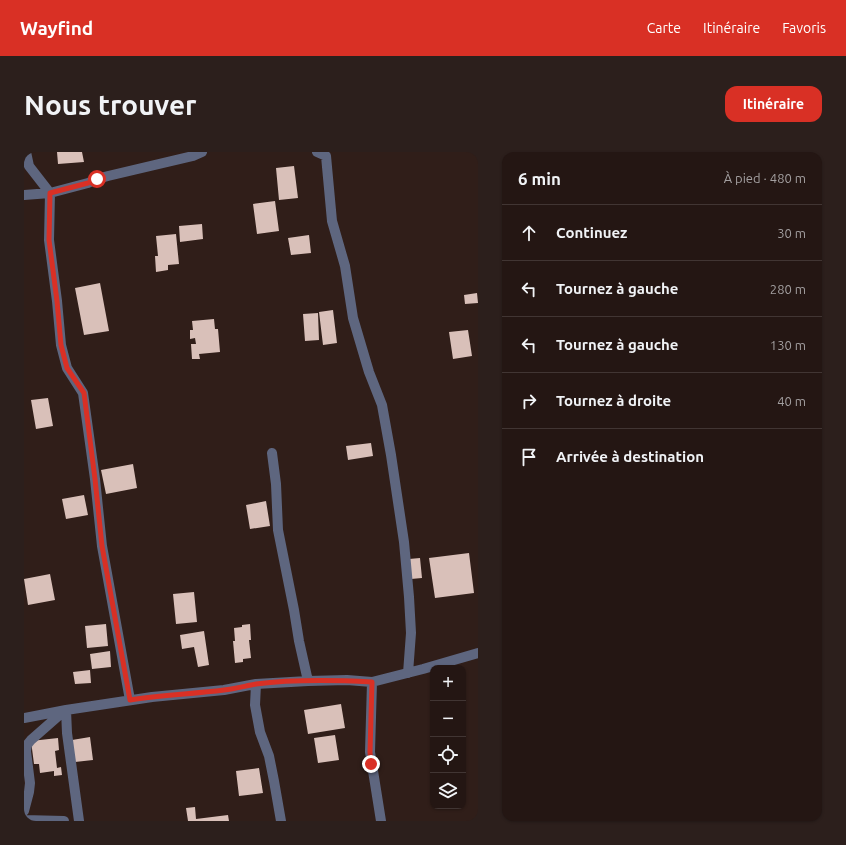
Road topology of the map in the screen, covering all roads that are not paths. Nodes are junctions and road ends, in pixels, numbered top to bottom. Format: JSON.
{"nodes":[{"id":1,"x":26,"y":152,"type":"edge"},
{"id":2,"x":202,"y":152,"type":"edge"},
{"id":3,"x":317,"y":152,"type":"edge"},
{"id":4,"x":50,"y":193,"type":"junction"},
{"id":5,"x":24,"y":195,"type":"edge"},
{"id":6,"x":272,"y":453,"type":"dead end"},
{"id":7,"x":478,"y":653,"type":"edge"},
{"id":8,"x":408,"y":673,"type":"junction"},
{"id":9,"x":308,"y":681,"type":"junction"},
{"id":10,"x":372,"y":682,"type":"junction"},
{"id":11,"x":256,"y":684,"type":"junction"},
{"id":12,"x":130,"y":700,"type":"junction"},
{"id":13,"x":66,"y":710,"type":"junction"},
{"id":14,"x":24,"y":718,"type":"edge"},
{"id":15,"x":24,"y":811,"type":"edge"},
{"id":16,"x":24,"y":820,"type":"edge"},
{"id":17,"x":64,"y":821,"type":"edge"},
{"id":18,"x":79,"y":821,"type":"edge"},
{"id":19,"x":281,"y":821,"type":"edge"},
{"id":20,"x":381,"y":821,"type":"edge"}],
"edges":[{"from":1,"to":4,"type":"street"},
{"from":2,"to":4,"type":"street"},
{"from":3,"to":8,"type":"street"},
{"from":4,"to":5,"type":"street"},
{"from":4,"to":12,"type":"street"},
{"from":6,"to":9,"type":"street"},
{"from":7,"to":8,"type":"street"},
{"from":8,"to":10,"type":"street"},
{"from":9,"to":10,"type":"street"},
{"from":9,"to":11,"type":"street"},
{"from":10,"to":20,"type":"street"},
{"from":11,"to":12,"type":"street"},
{"from":11,"to":19,"type":"street"},
{"from":12,"to":13,"type":"street"},
{"from":13,"to":14,"type":"street"},
{"from":13,"to":15,"type":"street"},
{"from":13,"to":18,"type":"street"},
{"from":16,"to":17,"type":"street"}]}
